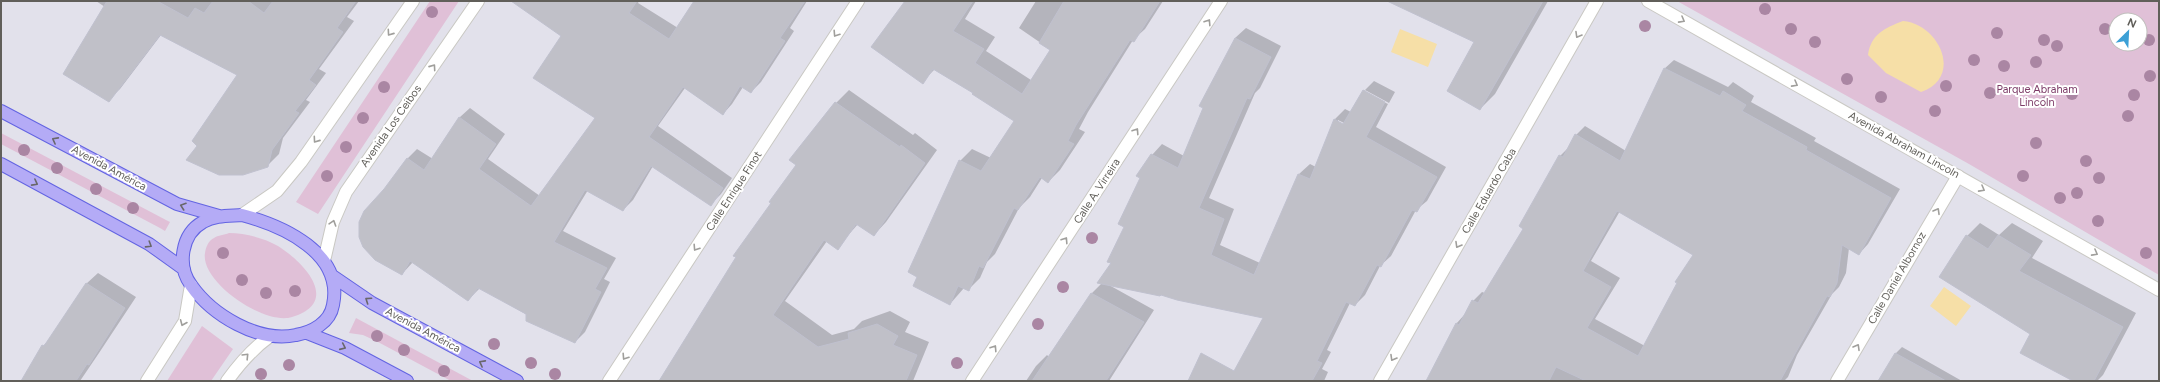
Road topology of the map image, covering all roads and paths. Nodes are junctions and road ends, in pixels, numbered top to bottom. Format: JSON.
{"nodes":[{"id":1,"x":413,"y":1,"type":"edge"},
{"id":2,"x":478,"y":1,"type":"edge"},
{"id":3,"x":858,"y":1,"type":"edge"},
{"id":4,"x":1221,"y":1,"type":"edge"},
{"id":5,"x":1597,"y":1,"type":"edge"},
{"id":6,"x":1648,"y":1,"type":"edge"},
{"id":7,"x":1,"y":111,"type":"edge"},
{"id":8,"x":1,"y":164,"type":"edge"},
{"id":9,"x":1958,"y":176,"type":"junction"},
{"id":10,"x":242,"y":215,"type":"junction"},
{"id":11,"x":220,"y":216,"type":"junction"},
{"id":12,"x":324,"y":261,"type":"junction"},
{"id":13,"x":184,"y":269,"type":"junction"},
{"id":14,"x":331,"y":275,"type":"junction"},
{"id":15,"x":191,"y":285,"type":"junction"},
{"id":16,"x":2159,"y":290,"type":"edge"},
{"id":17,"x":307,"y":333,"type":"junction"},
{"id":18,"x":270,"y":336,"type":"junction"},
{"id":19,"x":146,"y":381,"type":"edge"},
{"id":20,"x":227,"y":381,"type":"edge"},
{"id":21,"x":407,"y":381,"type":"edge"},
{"id":22,"x":517,"y":381,"type":"edge"},
{"id":23,"x":609,"y":381,"type":"edge"},
{"id":24,"x":972,"y":381,"type":"edge"},
{"id":25,"x":1380,"y":381,"type":"edge"},
{"id":26,"x":1837,"y":381,"type":"edge"}],
"edges":[{"from":1,"to":10,"type":"street","one_way":true},
{"from":12,"to":2,"type":"street","name":"Avenida Los Ceibos","one_way":true},
{"from":3,"to":23,"type":"street","name":"Calle Enrique Finot","one_way":true},
{"from":24,"to":4,"type":"street","name":"Calle A. Virreira","one_way":true},
{"from":5,"to":25,"type":"street","name":"Calle Eduardo Caba","one_way":true},
{"from":6,"to":9,"type":"street","name":"Avenida Abraham Lincoln","one_way":true},
{"from":11,"to":7,"type":"main road","name":"Avenida América","one_way":true},
{"from":8,"to":13,"type":"main road","one_way":true},
{"from":9,"to":16,"type":"street","name":"Avenida Abraham Lincoln","one_way":true},
{"from":26,"to":9,"type":"street","name":"Calle Daniel Albornoz","one_way":true},
{"from":10,"to":11,"type":"main road"},
{"from":10,"to":12,"type":"main road"},
{"from":11,"to":13,"type":"main road"},
{"from":12,"to":14,"type":"main road"},
{"from":13,"to":15,"type":"main road"},
{"from":14,"to":17,"type":"main road"},
{"from":22,"to":14,"type":"main road","name":"Avenida América","one_way":true},
{"from":15,"to":18,"type":"main road"},
{"from":15,"to":19,"type":"street","one_way":true},
{"from":17,"to":18,"type":"main road"},
{"from":17,"to":21,"type":"main road","one_way":true},
{"from":20,"to":18,"type":"street","one_way":true}]}
